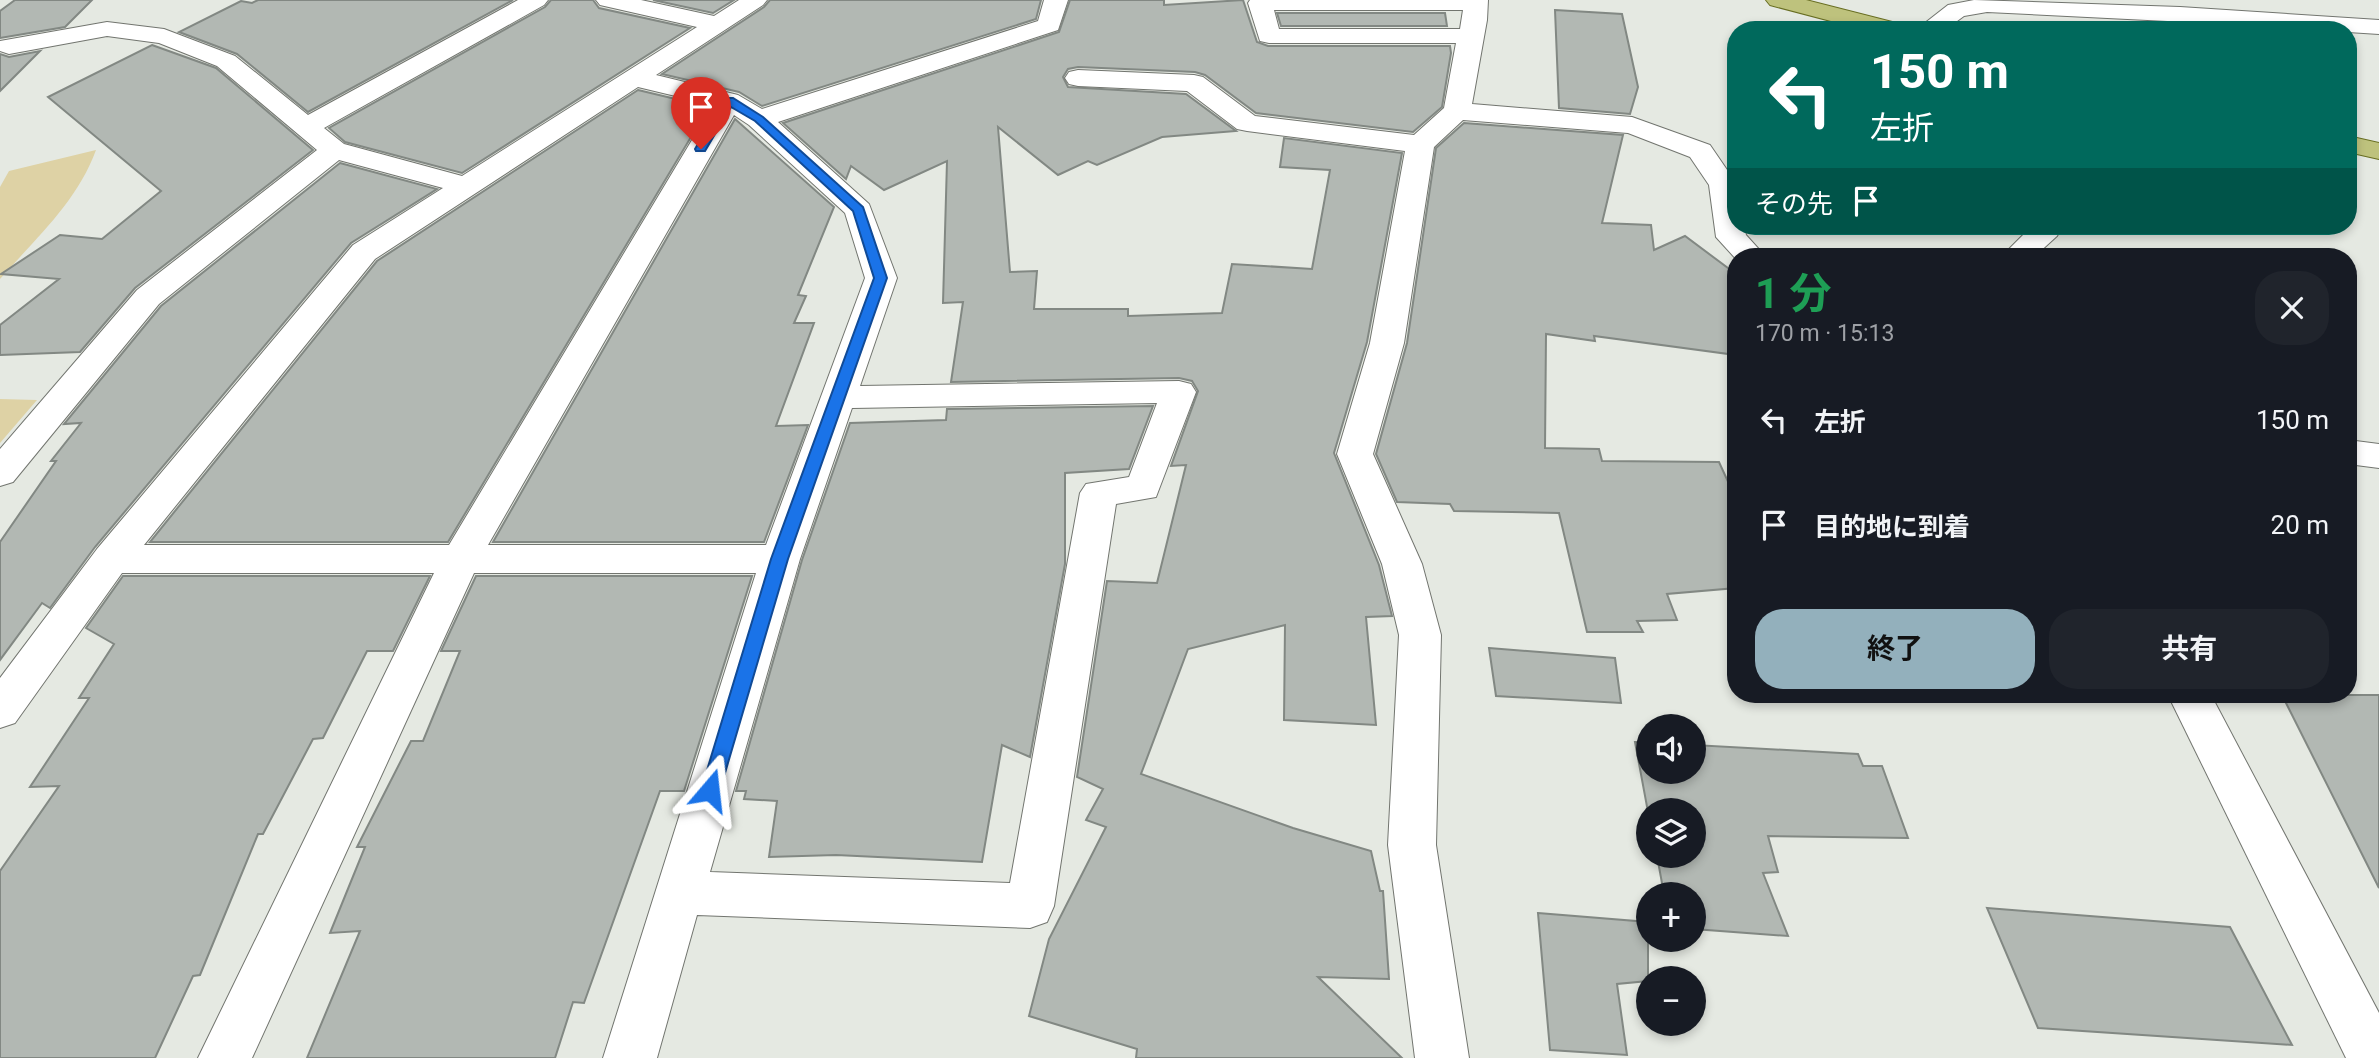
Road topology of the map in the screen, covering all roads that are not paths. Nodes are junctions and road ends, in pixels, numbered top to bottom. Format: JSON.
{"nodes":[{"id":1,"x":536,"y":0,"type":"edge"},
{"id":2,"x":608,"y":0,"type":"edge"},
{"id":3,"x":755,"y":0,"type":"edge"},
{"id":4,"x":1056,"y":0,"type":"edge"},
{"id":5,"x":1779,"y":0,"type":"edge"},
{"id":6,"x":1476,"y":2,"type":"edge"},
{"id":7,"x":1812,"y":4,"type":"edge"},
{"id":8,"x":2178,"y":7,"type":"edge"},
{"id":9,"x":2076,"y":19,"type":"edge"},
{"id":10,"x":1866,"y":21,"type":"edge"},
{"id":11,"x":1938,"y":21,"type":"edge"},
{"id":12,"x":2319,"y":21,"type":"edge"},
{"id":13,"x":719,"y":24,"type":"junction"},
{"id":14,"x":2357,"y":25,"type":"edge"},
{"id":15,"x":2379,"y":27,"type":"edge"},
{"id":16,"x":1470,"y":36,"type":"junction"},
{"id":17,"x":9,"y":46,"type":"dead end"},
{"id":18,"x":635,"y":78,"type":"junction"},
{"id":19,"x":1078,"y":78,"type":"dead end"},
{"id":20,"x":729,"y":101,"type":"junction"},
{"id":21,"x":1457,"y":111,"type":"junction"},
{"id":22,"x":759,"y":119,"type":"junction"},
{"id":23,"x":307,"y":126,"type":"junction"},
{"id":24,"x":1420,"y":144,"type":"junction"},
{"id":25,"x":2357,"y":146,"type":"edge"},
{"id":26,"x":334,"y":150,"type":"junction"},
{"id":27,"x":2379,"y":151,"type":"edge"},
{"id":28,"x":467,"y":186,"type":"junction"},
{"id":29,"x":1727,"y":211,"type":"edge"},
{"id":30,"x":1731,"y":235,"type":"edge"},
{"id":31,"x":2041,"y":235,"type":"edge"},
{"id":32,"x":1742,"y":248,"type":"edge"},
{"id":33,"x":2027,"y":248,"type":"edge"},
{"id":34,"x":839,"y":397,"type":"junction"},
{"id":35,"x":2357,"y":453,"type":"edge"},
{"id":36,"x":2379,"y":456,"type":"edge"},
{"id":37,"x":0,"y":473,"type":"edge"},
{"id":38,"x":461,"y":558,"type":"junction"},
{"id":39,"x":111,"y":559,"type":"junction"},
{"id":40,"x":779,"y":559,"type":"junction"},
{"id":41,"x":2194,"y":703,"type":"edge"},
{"id":42,"x":0,"y":711,"type":"edge"},
{"id":43,"x":680,"y":892,"type":"junction"},
{"id":44,"x":225,"y":1058,"type":"edge"},
{"id":45,"x":630,"y":1058,"type":"edge"},
{"id":46,"x":1442,"y":1058,"type":"edge"},
{"id":47,"x":2374,"y":1058,"type":"edge"}],
"edges":[{"from":1,"to":23,"type":"street"},
{"from":2,"to":13,"type":"street"},
{"from":3,"to":13,"type":"street"},
{"from":4,"to":22,"type":"street"},
{"from":5,"to":7,"type":"main road"},
{"from":6,"to":16,"type":"street"},
{"from":6,"to":16,"type":"street"},
{"from":7,"to":10,"type":"main road"},
{"from":8,"to":9,"type":"street"},
{"from":8,"to":12,"type":"street"},
{"from":9,"to":11,"type":"street"},
{"from":13,"to":18,"type":"street"},
{"from":14,"to":15,"type":"street"},
{"from":16,"to":21,"type":"street"},
{"from":17,"to":23,"type":"street"},
{"from":18,"to":20,"type":"street"},
{"from":18,"to":28,"type":"street"},
{"from":19,"to":24,"type":"street"},
{"from":20,"to":22,"type":"street"},
{"from":20,"to":38,"type":"street"},
{"from":21,"to":24,"type":"street"},
{"from":21,"to":29,"type":"street"},
{"from":22,"to":34,"type":"street"},
{"from":23,"to":26,"type":"street"},
{"from":24,"to":46,"type":"street"},
{"from":25,"to":27,"type":"main road"},
{"from":26,"to":28,"type":"street"},
{"from":26,"to":37,"type":"street"},
{"from":28,"to":39,"type":"street"},
{"from":30,"to":32,"type":"street"},
{"from":31,"to":33,"type":"street"},
{"from":34,"to":40,"type":"street"},
{"from":34,"to":43,"type":"street"},
{"from":35,"to":36,"type":"street"},
{"from":38,"to":39,"type":"street"},
{"from":38,"to":40,"type":"street"},
{"from":38,"to":44,"type":"street"},
{"from":39,"to":42,"type":"street"},
{"from":40,"to":43,"type":"street"},
{"from":41,"to":47,"type":"street"},
{"from":43,"to":45,"type":"street"}]}
